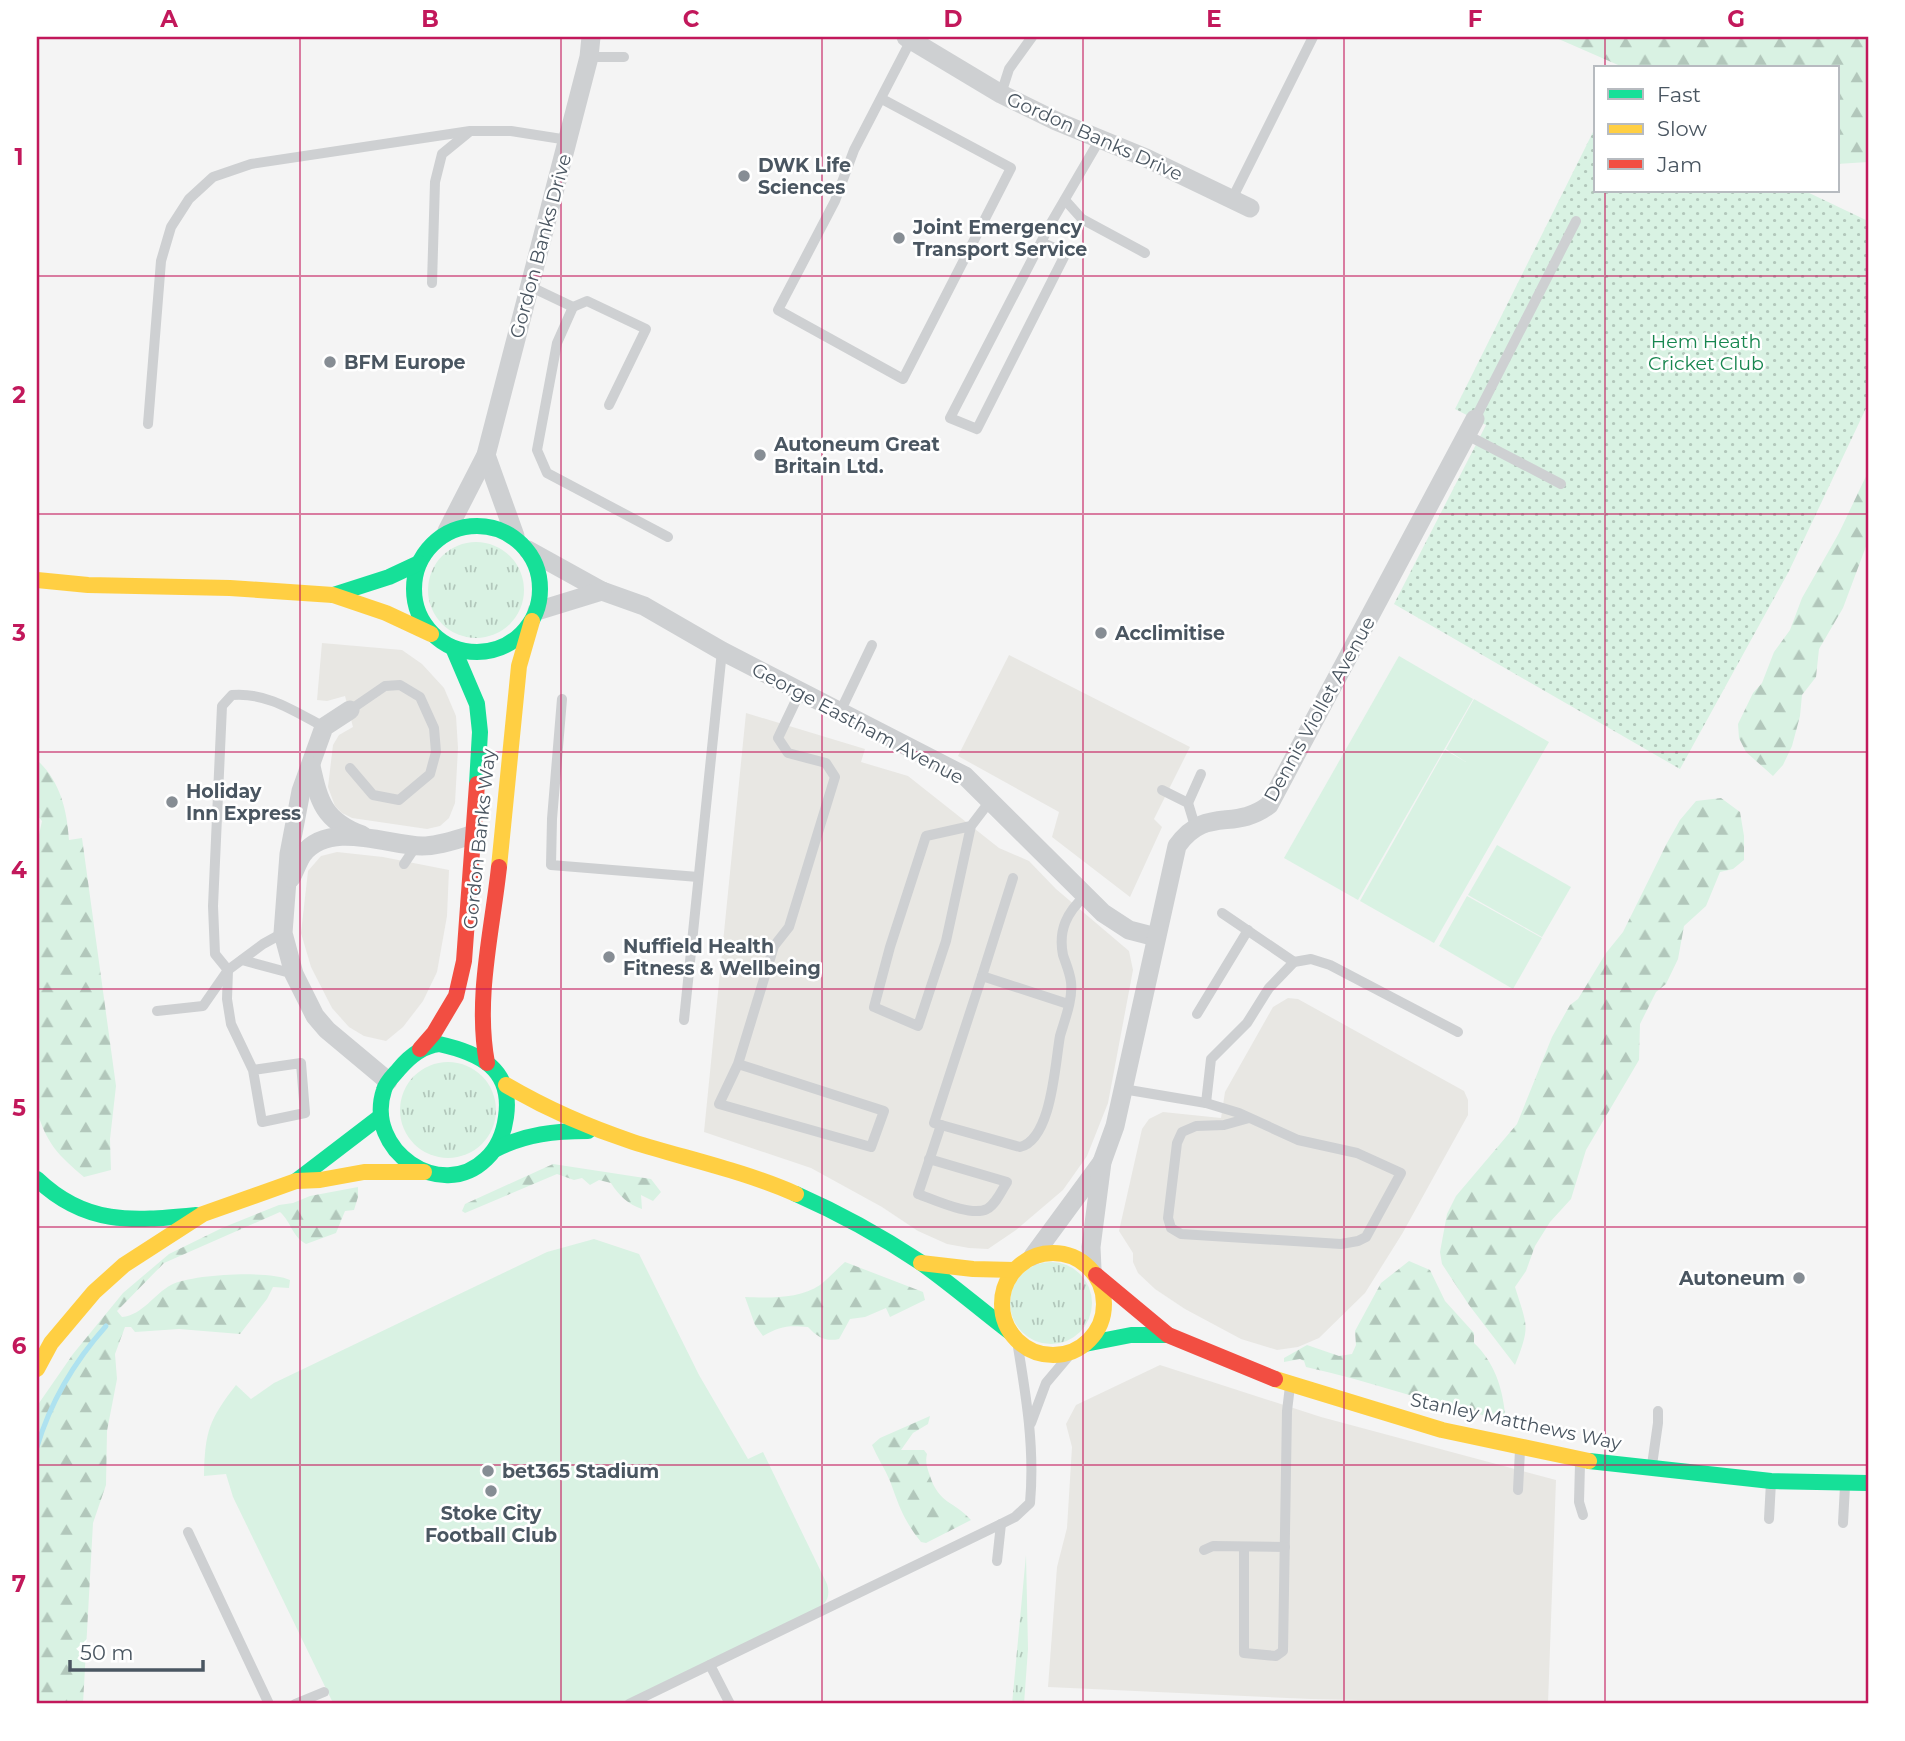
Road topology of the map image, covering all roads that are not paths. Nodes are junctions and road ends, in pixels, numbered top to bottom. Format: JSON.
{"nodes":[{"id":1,"x":1313,"y":37,"type":"edge"},
{"id":2,"x":909,"y":38,"type":"edge"},
{"id":3,"x":1030,"y":38,"type":"edge"},
{"id":4,"x":590,"y":47,"type":"edge"},
{"id":5,"x":624,"y":57,"type":"dead end"},
{"id":6,"x":1001,"y":94,"type":"junction"},
{"id":7,"x":882,"y":99,"type":"junction"},
{"id":8,"x":470,"y":131,"type":"junction"},
{"id":9,"x":1100,"y":139,"type":"junction"},
{"id":10,"x":568,"y":140,"type":"junction"},
{"id":11,"x":1231,"y":199,"type":"junction"},
{"id":12,"x":1065,"y":200,"type":"junction"},
{"id":13,"x":1250,"y":208,"type":"dead end"},
{"id":14,"x":1576,"y":221,"type":"dead end"},
{"id":15,"x":1041,"y":242,"type":"junction"},
{"id":16,"x":1145,"y":253,"type":"dead end"},
{"id":17,"x":432,"y":283,"type":"dead end"},
{"id":18,"x":529,"y":286,"type":"junction"},
{"id":19,"x":573,"y":307,"type":"junction"},
{"id":20,"x":609,"y":405,"type":"dead end"},
{"id":21,"x":148,"y":424,"type":"dead end"},
{"id":22,"x":1471,"y":427,"type":"junction"},
{"id":23,"x":486,"y":455,"type":"junction"},
{"id":24,"x":1562,"y":484,"type":"dead end"},
{"id":25,"x":447,"y":531,"type":"junction"},
{"id":26,"x":668,"y":537,"type":"dead end"},
{"id":27,"x":522,"y":543,"type":"junction"},
{"id":28,"x":419,"y":563,"type":"junction"},
{"id":29,"x":37,"y":580,"type":"edge"},
{"id":30,"x":88,"y":585,"type":"junction"},
{"id":31,"x":37,"y":590,"type":"edge"},
{"id":32,"x":602,"y":591,"type":"junction"},
{"id":33,"x":333,"y":595,"type":"junction"},
{"id":34,"x":535,"y":616,"type":"junction"},
{"id":35,"x":431,"y":634,"type":"junction"},
{"id":36,"x":872,"y":645,"type":"dead end"},
{"id":37,"x":454,"y":650,"type":"junction"},
{"id":38,"x":722,"y":651,"type":"junction"},
{"id":39,"x":800,"y":692,"type":"junction"},
{"id":40,"x":562,"y":699,"type":"dead end"},
{"id":41,"x":350,"y":710,"type":"joint"},
{"id":42,"x":839,"y":713,"type":"junction"},
{"id":43,"x":324,"y":727,"type":"junction"},
{"id":44,"x":311,"y":765,"type":"junction"},
{"id":45,"x":350,"y":768,"type":"dead end"},
{"id":46,"x":1201,"y":774,"type":"dead end"},
{"id":47,"x":1162,"y":790,"type":"dead end"},
{"id":48,"x":990,"y":801,"type":"junction"},
{"id":49,"x":1188,"y":803,"type":"junction"},
{"id":50,"x":971,"y":825,"type":"junction"},
{"id":51,"x":1195,"y":826,"type":"junction"},
{"id":52,"x":475,"y":834,"type":"junction"},
{"id":53,"x":365,"y":836,"type":"junction"},
{"id":54,"x":416,"y":846,"type":"junction"},
{"id":55,"x":404,"y":864,"type":"dead end"},
{"id":56,"x":698,"y":877,"type":"junction"},
{"id":57,"x":1013,"y":878,"type":"dead end"},
{"id":58,"x":288,"y":886,"type":"junction"},
{"id":59,"x":1084,"y":896,"type":"junction"},
{"id":60,"x":1222,"y":913,"type":"dead end"},
{"id":61,"x":1248,"y":930,"type":"junction"},
{"id":62,"x":284,"y":933,"type":"junction"},
{"id":63,"x":1156,"y":937,"type":"junction"},
{"id":64,"x":242,"y":960,"type":"junction"},
{"id":65,"x":1294,"y":962,"type":"junction"},
{"id":66,"x":228,"y":970,"type":"junction"},
{"id":67,"x":294,"y":974,"type":"junction"},
{"id":68,"x":982,"y":976,"type":"junction"},
{"id":69,"x":1068,"y":1004,"type":"junction"},
{"id":70,"x":157,"y":1011,"type":"dead end"},
{"id":71,"x":1198,"y":1014,"type":"dead end"},
{"id":72,"x":684,"y":1020,"type":"dead end"},
{"id":73,"x":1458,"y":1032,"type":"dead end"},
{"id":74,"x":420,"y":1049,"type":"junction"},
{"id":75,"x":487,"y":1063,"type":"junction"},
{"id":76,"x":738,"y":1064,"type":"junction"},
{"id":77,"x":253,"y":1070,"type":"junction"},
{"id":78,"x":388,"y":1081,"type":"junction"},
{"id":79,"x":506,"y":1085,"type":"junction"},
{"id":80,"x":1124,"y":1088,"type":"junction"},
{"id":81,"x":1206,"y":1102,"type":"junction"},
{"id":82,"x":381,"y":1116,"type":"junction"},
{"id":83,"x":1249,"y":1118,"type":"junction"},
{"id":84,"x":941,"y":1125,"type":"junction"},
{"id":85,"x":600,"y":1131,"type":"junction"},
{"id":86,"x":496,"y":1149,"type":"junction"},
{"id":87,"x":929,"y":1159,"type":"junction"},
{"id":88,"x":1102,"y":1162,"type":"junction"},
{"id":89,"x":424,"y":1172,"type":"junction"},
{"id":90,"x":37,"y":1179,"type":"edge"},
{"id":91,"x":296,"y":1181,"type":"junction"},
{"id":92,"x":203,"y":1214,"type":"junction"},
{"id":93,"x":1033,"y":1256,"type":"junction"},
{"id":94,"x":921,"y":1264,"type":"junction"},
{"id":95,"x":1014,"y":1270,"type":"junction"},
{"id":96,"x":1094,"y":1272,"type":"junction"},
{"id":97,"x":1168,"y":1335,"type":"junction"},
{"id":98,"x":1014,"y":1336,"type":"junction"},
{"id":99,"x":1079,"y":1348,"type":"junction"},
{"id":100,"x":37,"y":1369,"type":"edge"},
{"id":101,"x":1290,"y":1385,"type":"junction"},
{"id":102,"x":1658,"y":1410,"type":"dead end"},
{"id":103,"x":1031,"y":1424,"type":"junction"},
{"id":104,"x":1521,"y":1446,"type":"junction"},
{"id":105,"x":1580,"y":1460,"type":"junction"},
{"id":106,"x":1651,"y":1469,"type":"junction"},
{"id":107,"x":1771,"y":1481,"type":"junction"},
{"id":108,"x":1845,"y":1482,"type":"junction"},
{"id":109,"x":1868,"y":1483,"type":"edge"},
{"id":110,"x":1518,"y":1490,"type":"dead end"},
{"id":111,"x":1583,"y":1515,"type":"dead end"},
{"id":112,"x":1769,"y":1520,"type":"dead end"},
{"id":113,"x":1843,"y":1523,"type":"dead end"},
{"id":114,"x":1001,"y":1524,"type":"junction"},
{"id":115,"x":188,"y":1532,"type":"dead end"},
{"id":116,"x":1285,"y":1547,"type":"junction"},
{"id":117,"x":1244,"y":1548,"type":"junction"},
{"id":118,"x":1204,"y":1550,"type":"dead end"},
{"id":119,"x":997,"y":1560,"type":"dead end"},
{"id":120,"x":710,"y":1665,"type":"junction"},
{"id":121,"x":324,"y":1692,"type":"dead end"},
{"id":122,"x":269,"y":1704,"type":"edge"},
{"id":123,"x":295,"y":1704,"type":"edge"},
{"id":124,"x":629,"y":1704,"type":"edge"},
{"id":125,"x":730,"y":1704,"type":"edge"}],
"edges":[{"from":1,"to":11,"type":"lane"},
{"from":2,"to":6,"type":"street","name":"Gordon Banks Drive"},
{"from":2,"to":7,"type":"lane"},
{"from":3,"to":6,"type":"lane"},
{"from":4,"to":5,"type":"lane"},
{"from":4,"to":10,"type":"street","name":"Gordon Banks Drive"},
{"from":6,"to":9,"type":"street","name":"Gordon Banks Drive"},
{"from":7,"to":7,"type":"lane"},
{"from":8,"to":10,"type":"lane"},
{"from":8,"to":17,"type":"lane"},
{"from":8,"to":21,"type":"lane"},
{"from":9,"to":11,"type":"street","name":"Gordon Banks Drive"},
{"from":9,"to":12,"type":"lane"},
{"from":10,"to":18,"type":"street","name":"Gordon Banks Drive"},
{"from":11,"to":13,"type":"street","name":"Gordon Banks Drive"},
{"from":12,"to":15,"type":"lane"},
{"from":12,"to":16,"type":"lane"},
{"from":14,"to":22,"type":"lane"},
{"from":15,"to":15,"type":"lane"},
{"from":18,"to":19,"type":"lane"},
{"from":18,"to":23,"type":"street","name":"Gordon Banks Drive"},
{"from":19,"to":20,"type":"lane"},
{"from":19,"to":26,"type":"lane"},
{"from":22,"to":24,"type":"lane"},
{"from":22,"to":51,"type":"street","name":"Dennis Viollet Avenue"},
{"from":23,"to":25,"type":"street","name":"Gordon Banks Drive"},
{"from":23,"to":27,"type":"street"},
{"from":25,"to":27,"type":"main road"},
{"from":25,"to":28,"type":"main road"},
{"from":27,"to":32,"type":"street","name":"George Eastham Avenue"},
{"from":27,"to":34,"type":"main road"},
{"from":28,"to":33,"type":"main road"},
{"from":28,"to":35,"type":"main road"},
{"from":29,"to":30,"type":"main road"},
{"from":30,"to":31,"type":"main road"},
{"from":30,"to":33,"type":"main road"},
{"from":32,"to":34,"type":"street"},
{"from":32,"to":38,"type":"street","name":"George Eastham Avenue"},
{"from":33,"to":35,"type":"main road"},
{"from":34,"to":37,"type":"main road"},
{"from":34,"to":75,"type":"main road","name":"Gordon Banks Way"},
{"from":35,"to":37,"type":"main road"},
{"from":36,"to":42,"type":"lane"},
{"from":37,"to":52,"type":"main road","name":"Gordon Banks Way"},
{"from":38,"to":39,"type":"street","name":"George Eastham Avenue"},
{"from":38,"to":56,"type":"lane"},
{"from":39,"to":42,"type":"street","name":"George Eastham Avenue"},
{"from":39,"to":76,"type":"lane"},
{"from":40,"to":56,"type":"lane"},
{"from":41,"to":43,"type":"street"},
{"from":41,"to":45,"type":"lane"},
{"from":42,"to":48,"type":"street","name":"George Eastham Avenue"},
{"from":43,"to":44,"type":"street"},
{"from":43,"to":66,"type":"lane"},
{"from":44,"to":53,"type":"street"},
{"from":44,"to":58,"type":"street"},
{"from":46,"to":49,"type":"lane"},
{"from":47,"to":49,"type":"lane"},
{"from":48,"to":50,"type":"lane"},
{"from":48,"to":59,"type":"street","name":"George Eastham Avenue"},
{"from":49,"to":51,"type":"lane"},
{"from":50,"to":50,"type":"lane"},
{"from":51,"to":63,"type":"street"},
{"from":52,"to":54,"type":"street"},
{"from":52,"to":74,"type":"main road","name":"Gordon Banks Way"},
{"from":53,"to":54,"type":"street"},
{"from":53,"to":58,"type":"street"},
{"from":54,"to":55,"type":"lane"},
{"from":56,"to":72,"type":"lane"},
{"from":57,"to":68,"type":"lane"},
{"from":58,"to":62,"type":"street"},
{"from":59,"to":63,"type":"street","name":"George Eastham Avenue"},
{"from":59,"to":69,"type":"lane"},
{"from":60,"to":61,"type":"lane"},
{"from":61,"to":65,"type":"lane"},
{"from":61,"to":71,"type":"lane"},
{"from":62,"to":64,"type":"lane"},
{"from":62,"to":67,"type":"street"},
{"from":63,"to":80,"type":"street"},
{"from":64,"to":66,"type":"lane"},
{"from":64,"to":67,"type":"lane"},
{"from":65,"to":73,"type":"lane"},
{"from":65,"to":81,"type":"lane"},
{"from":66,"to":70,"type":"lane"},
{"from":66,"to":77,"type":"lane"},
{"from":67,"to":78,"type":"street"},
{"from":68,"to":69,"type":"lane"},
{"from":68,"to":84,"type":"lane"},
{"from":69,"to":84,"type":"lane"},
{"from":74,"to":75,"type":"main road"},
{"from":74,"to":78,"type":"main road"},
{"from":75,"to":79,"type":"main road"},
{"from":76,"to":76,"type":"lane"},
{"from":77,"to":77,"type":"lane"},
{"from":78,"to":82,"type":"main road"},
{"from":79,"to":85,"type":"main road"},
{"from":79,"to":86,"type":"main road"},
{"from":80,"to":81,"type":"lane"},
{"from":80,"to":88,"type":"street"},
{"from":81,"to":83,"type":"lane"},
{"from":82,"to":89,"type":"main road"},
{"from":82,"to":91,"type":"main road"},
{"from":83,"to":83,"type":"lane"},
{"from":84,"to":87,"type":"lane"},
{"from":85,"to":86,"type":"main road"},
{"from":85,"to":94,"type":"main road"},
{"from":86,"to":89,"type":"main road"},
{"from":87,"to":87,"type":"lane"},
{"from":88,"to":93,"type":"street"},
{"from":88,"to":96,"type":"street"},
{"from":89,"to":91,"type":"main road"},
{"from":90,"to":92,"type":"main road"},
{"from":91,"to":92,"type":"main road"},
{"from":92,"to":100,"type":"main road"},
{"from":93,"to":95,"type":"main road"},
{"from":93,"to":96,"type":"main road"},
{"from":94,"to":95,"type":"main road"},
{"from":94,"to":98,"type":"main road"},
{"from":95,"to":98,"type":"main road"},
{"from":96,"to":97,"type":"main road","name":"Stanley Matthews Way"},
{"from":96,"to":99,"type":"main road"},
{"from":97,"to":99,"type":"main road","name":"Stanley Matthews Way"},
{"from":97,"to":101,"type":"main road","name":"Stanley Matthews Way"},
{"from":98,"to":99,"type":"main road"},
{"from":98,"to":103,"type":"lane"},
{"from":99,"to":103,"type":"lane"},
{"from":101,"to":104,"type":"main road","name":"Stanley Matthews Way"},
{"from":101,"to":116,"type":"lane"},
{"from":102,"to":106,"type":"lane"},
{"from":103,"to":114,"type":"lane"},
{"from":104,"to":105,"type":"main road","name":"Stanley Matthews Way"},
{"from":104,"to":110,"type":"lane"},
{"from":105,"to":106,"type":"main road","name":"Stanley Matthews Way"},
{"from":105,"to":111,"type":"lane"},
{"from":106,"to":107,"type":"main road","name":"Stanley Matthews Way"},
{"from":107,"to":108,"type":"main road","name":"Stanley Matthews Way"},
{"from":107,"to":112,"type":"lane"},
{"from":108,"to":109,"type":"main road","name":"Stanley Matthews Way"},
{"from":108,"to":113,"type":"lane"},
{"from":114,"to":119,"type":"lane"},
{"from":114,"to":120,"type":"lane"},
{"from":115,"to":122,"type":"lane"},
{"from":116,"to":117,"type":"lane"},
{"from":116,"to":117,"type":"lane"},
{"from":117,"to":118,"type":"lane"},
{"from":120,"to":124,"type":"lane"},
{"from":120,"to":125,"type":"lane"},
{"from":121,"to":123,"type":"lane"}]}
